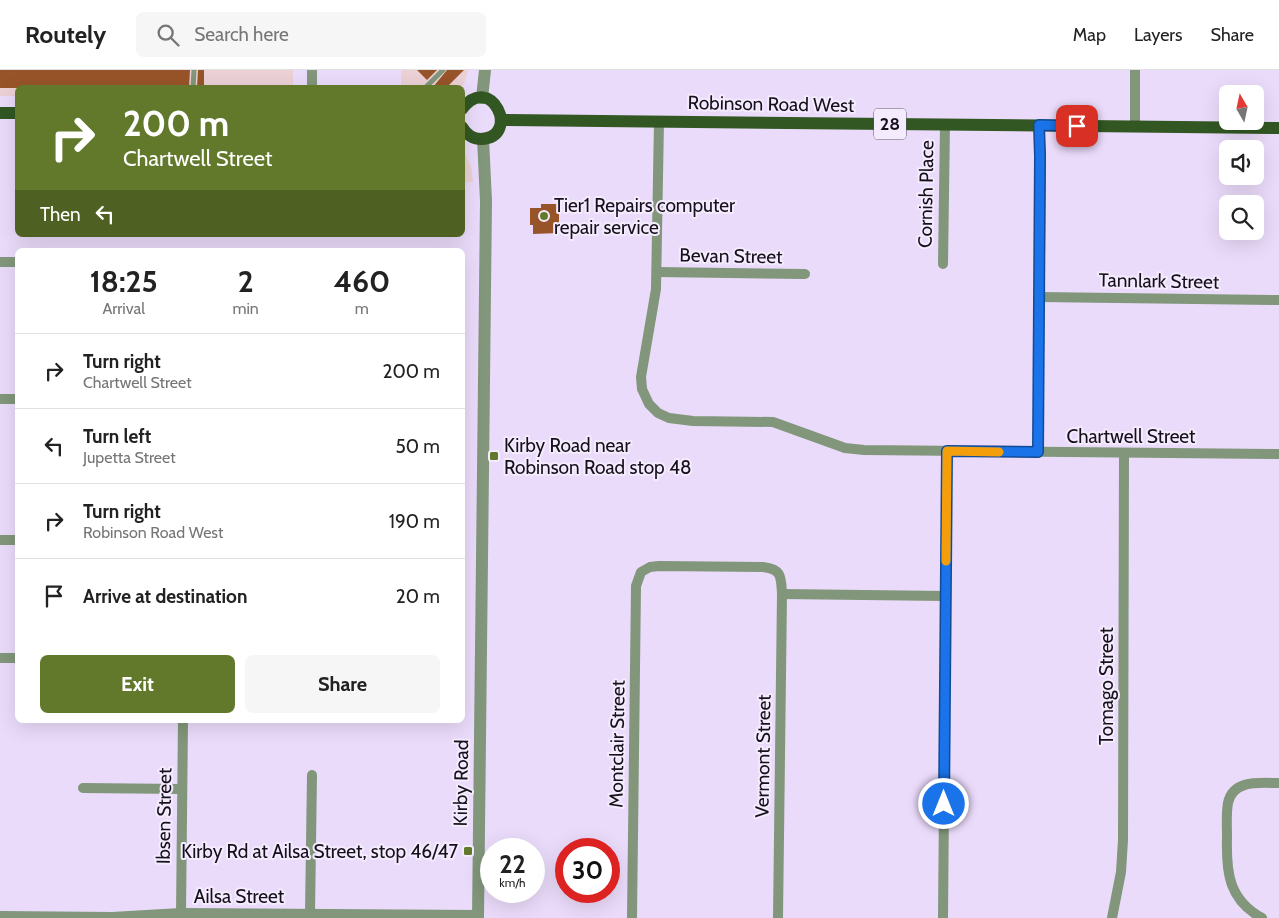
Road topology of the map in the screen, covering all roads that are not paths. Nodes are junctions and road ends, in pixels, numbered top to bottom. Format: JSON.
{"nodes":[{"id":1,"x":194,"y":70,"type":"edge"},
{"id":2,"x":312,"y":70,"type":"edge"},
{"id":3,"x":443,"y":70,"type":"edge"},
{"id":4,"x":485,"y":70,"type":"edge"},
{"id":5,"x":1135,"y":70,"type":"edge"},
{"id":6,"x":193,"y":85,"type":"edge"},
{"id":7,"x":312,"y":85,"type":"edge"},
{"id":8,"x":428,"y":85,"type":"edge"},
{"id":9,"x":482,"y":98,"type":"junction"},
{"id":10,"x":465,"y":105,"type":"edge"},
{"id":11,"x":0,"y":113,"type":"edge"},
{"id":12,"x":15,"y":113,"type":"edge"},
{"id":13,"x":502,"y":120,"type":"junction"},
{"id":14,"x":659,"y":121,"type":"junction"},
{"id":15,"x":945,"y":124,"type":"junction"},
{"id":16,"x":1039,"y":125,"type":"junction"},
{"id":17,"x":1135,"y":127,"type":"junction"},
{"id":18,"x":1279,"y":128,"type":"edge"},
{"id":19,"x":465,"y":130,"type":"edge"},
{"id":20,"x":483,"y":139,"type":"junction"},
{"id":21,"x":0,"y":262,"type":"edge"},
{"id":22,"x":15,"y":262,"type":"edge"},
{"id":23,"x":943,"y":264,"type":"dead end"},
{"id":24,"x":657,"y":272,"type":"junction"},
{"id":25,"x":805,"y":274,"type":"dead end"},
{"id":26,"x":1039,"y":297,"type":"junction"},
{"id":27,"x":1279,"y":300,"type":"edge"},
{"id":28,"x":0,"y":399,"type":"edge"},
{"id":29,"x":15,"y":399,"type":"edge"},
{"id":30,"x":947,"y":451,"type":"junction"},
{"id":31,"x":1038,"y":452,"type":"junction"},
{"id":32,"x":1124,"y":453,"type":"junction"},
{"id":33,"x":1279,"y":454,"type":"edge"},
{"id":34,"x":0,"y":540,"type":"edge"},
{"id":35,"x":15,"y":540,"type":"edge"},
{"id":36,"x":641,"y":572,"type":"joint"},
{"id":37,"x":782,"y":594,"type":"junction"},
{"id":38,"x":945,"y":596,"type":"junction"},
{"id":39,"x":0,"y":658,"type":"edge"},
{"id":40,"x":15,"y":658,"type":"edge"},
{"id":41,"x":183,"y":723,"type":"edge"},
{"id":42,"x":312,"y":775,"type":"dead end"},
{"id":43,"x":1279,"y":783,"type":"edge"},
{"id":44,"x":83,"y":788,"type":"dead end"},
{"id":45,"x":181,"y":789,"type":"junction"},
{"id":46,"x":180,"y":913,"type":"junction"},
{"id":47,"x":310,"y":913,"type":"junction"},
{"id":48,"x":0,"y":916,"type":"edge"},
{"id":49,"x":478,"y":917,"type":"edge"},
{"id":50,"x":632,"y":918,"type":"edge"},
{"id":51,"x":778,"y":918,"type":"edge"},
{"id":52,"x":943,"y":918,"type":"edge"},
{"id":53,"x":1112,"y":918,"type":"edge"},
{"id":54,"x":1262,"y":918,"type":"edge"}],
"edges":[{"from":1,"to":6,"type":"lane"},
{"from":2,"to":7,"type":"street"},
{"from":3,"to":8,"type":"lane"},
{"from":4,"to":9,"type":"street"},
{"from":5,"to":17,"type":"street"},
{"from":9,"to":10,"type":"main road"},
{"from":9,"to":13,"type":"main road"},
{"from":11,"to":12,"type":"main road"},
{"from":13,"to":14,"type":"main road","name":"Robinson Road West","number":"28"},
{"from":13,"to":20,"type":"main road"},
{"from":14,"to":15,"type":"main road","name":"Robinson Road West","number":"28"},
{"from":14,"to":24,"type":"street","name":"Chartwell Street"},
{"from":15,"to":16,"type":"main road","name":"Robinson Road West","number":"28"},
{"from":15,"to":23,"type":"street","name":"Cornish Place"},
{"from":16,"to":17,"type":"main road","name":"Robinson Road West","number":"28"},
{"from":16,"to":26,"type":"street"},
{"from":17,"to":18,"type":"main road","name":"Robinson Road West","number":"28"},
{"from":19,"to":20,"type":"main road"},
{"from":20,"to":49,"type":"street","name":"Kirby Road"},
{"from":21,"to":22,"type":"street"},
{"from":24,"to":25,"type":"street","name":"Bevan Street"},
{"from":24,"to":30,"type":"street","name":"Chartwell Street"},
{"from":26,"to":27,"type":"street","name":"Tannlark Street"},
{"from":26,"to":31,"type":"street"},
{"from":28,"to":29,"type":"street"},
{"from":30,"to":31,"type":"street","name":"Chartwell Street"},
{"from":30,"to":38,"type":"street"},
{"from":31,"to":32,"type":"street","name":"Chartwell Street"},
{"from":32,"to":33,"type":"street","name":"Chartwell Street"},
{"from":32,"to":53,"type":"street","name":"Tomago Street"},
{"from":34,"to":35,"type":"street"},
{"from":36,"to":37,"type":"street","name":"Vermont Street"},
{"from":36,"to":50,"type":"street","name":"Montclair Street"},
{"from":37,"to":38,"type":"street"},
{"from":37,"to":51,"type":"street","name":"Vermont Street"},
{"from":38,"to":52,"type":"street"},
{"from":39,"to":40,"type":"street"},
{"from":41,"to":45,"type":"street","name":"Ibsen Street"},
{"from":42,"to":47,"type":"street"},
{"from":43,"to":54,"type":"street"},
{"from":44,"to":45,"type":"street"},
{"from":45,"to":46,"type":"street","name":"Ibsen Street"},
{"from":46,"to":47,"type":"street","name":"Ailsa Street"},
{"from":46,"to":48,"type":"street","name":"Ailsa Street"},
{"from":47,"to":49,"type":"street","name":"Ailsa Street"}]}
